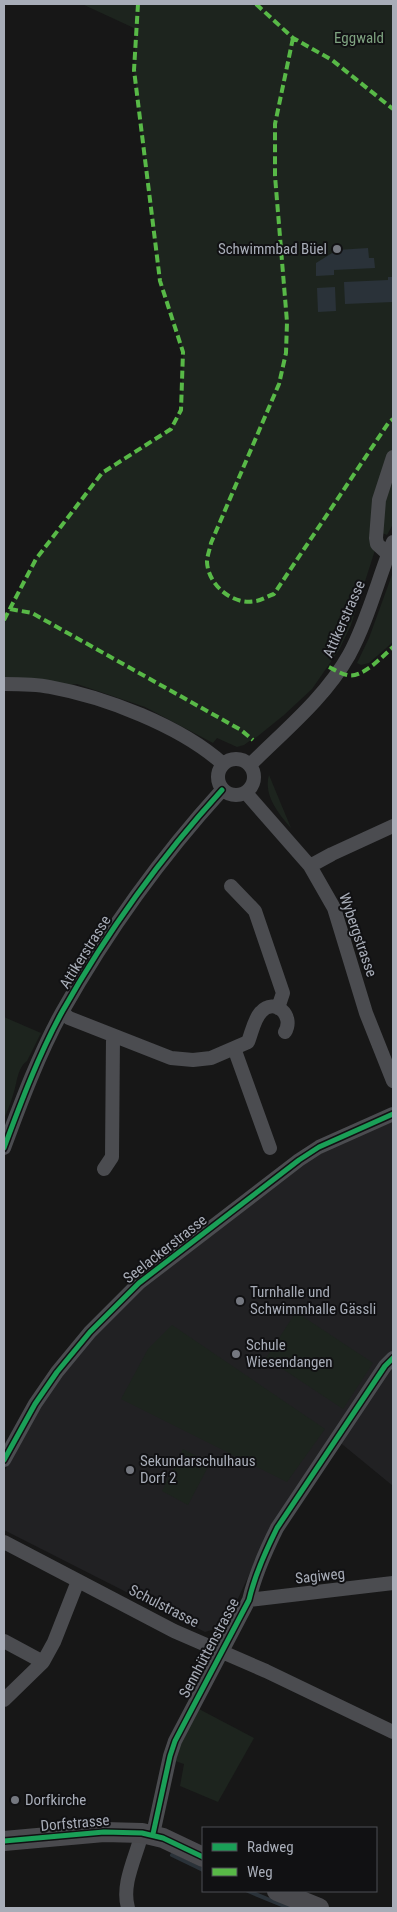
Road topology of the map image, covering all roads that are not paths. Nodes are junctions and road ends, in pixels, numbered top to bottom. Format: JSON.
{"nodes":[{"id":1,"x":393,"y":457,"type":"edge"},
{"id":2,"x":391,"y":548,"type":"edge"},
{"id":3,"x":4,"y":684,"type":"edge"},
{"id":4,"x":223,"y":764,"type":"junction"},
{"id":5,"x":250,"y":765,"type":"junction"},
{"id":6,"x":222,"y":790,"type":"junction"},
{"id":7,"x":246,"y":793,"type":"junction"},
{"id":8,"x":393,"y":826,"type":"edge"},
{"id":9,"x":310,"y":866,"type":"junction"},
{"id":10,"x":231,"y":886,"type":"dead end"},
{"id":11,"x":278,"y":1008,"type":"junction"},
{"id":12,"x":62,"y":1012,"type":"junction"},
{"id":13,"x":285,"y":1032,"type":"dead end"},
{"id":14,"x":113,"y":1036,"type":"junction"},
{"id":15,"x":234,"y":1048,"type":"junction"},
{"id":16,"x":393,"y":1081,"type":"edge"},
{"id":17,"x":393,"y":1114,"type":"edge"},
{"id":18,"x":4,"y":1148,"type":"edge"},
{"id":19,"x":270,"y":1148,"type":"dead end"},
{"id":20,"x":104,"y":1169,"type":"dead end"},
{"id":21,"x":393,"y":1358,"type":"edge"},
{"id":22,"x":4,"y":1460,"type":"edge"},
{"id":23,"x":4,"y":1542,"type":"edge"},
{"id":24,"x":78,"y":1581,"type":"junction"},
{"id":25,"x":393,"y":1583,"type":"edge"},
{"id":26,"x":249,"y":1600,"type":"junction"},
{"id":27,"x":4,"y":1641,"type":"edge"},
{"id":28,"x":221,"y":1651,"type":"junction"},
{"id":29,"x":43,"y":1662,"type":"junction"},
{"id":30,"x":4,"y":1700,"type":"edge"},
{"id":31,"x":393,"y":1732,"type":"edge"},
{"id":32,"x":147,"y":1834,"type":"junction"},
{"id":33,"x":4,"y":1841,"type":"edge"},
{"id":34,"x":202,"y":1857,"type":"edge"},
{"id":35,"x":279,"y":1892,"type":"edge"},
{"id":36,"x":128,"y":1908,"type":"edge"},
{"id":37,"x":319,"y":1908,"type":"edge"}],
"edges":[{"from":1,"to":2,"type":"street"},
{"from":2,"to":5,"type":"street","name":"Attikerstrasse"},
{"from":3,"to":4,"type":"street"},
{"from":4,"to":5,"type":"street"},
{"from":4,"to":6,"type":"street"},
{"from":5,"to":7,"type":"street"},
{"from":6,"to":7,"type":"street"},
{"from":6,"to":12,"type":"street","name":"Attikerstrasse"},
{"from":7,"to":9,"type":"street","name":"Wybergstrasse"},
{"from":8,"to":9,"type":"street"},
{"from":9,"to":16,"type":"street","name":"Wybergstrasse"},
{"from":10,"to":11,"type":"street"},
{"from":11,"to":13,"type":"street"},
{"from":11,"to":15,"type":"street"},
{"from":12,"to":14,"type":"street"},
{"from":12,"to":18,"type":"street","name":"Attikerstrasse"},
{"from":14,"to":15,"type":"street"},
{"from":14,"to":20,"type":"street"},
{"from":15,"to":19,"type":"street"},
{"from":17,"to":22,"type":"street","name":"Seelackerstrasse"},
{"from":21,"to":26,"type":"street","name":"Sennhüttenstrasse"},
{"from":23,"to":24,"type":"street","name":"Schulstrasse"},
{"from":24,"to":28,"type":"street","name":"Schulstrasse"},
{"from":24,"to":29,"type":"street"},
{"from":25,"to":26,"type":"street","name":"Sagiweg"},
{"from":26,"to":28,"type":"street","name":"Sennhüttenstrasse"},
{"from":27,"to":29,"type":"street"},
{"from":28,"to":31,"type":"street","name":"Schulstrasse"},
{"from":28,"to":32,"type":"street","name":"Sennhüttenstrasse"},
{"from":29,"to":30,"type":"street"},
{"from":32,"to":33,"type":"main road","name":"Dorfstrasse"},
{"from":32,"to":34,"type":"main road","name":"Dorfstrasse"},
{"from":32,"to":36,"type":"street","name":"Sennhüttenstrasse"},
{"from":35,"to":37,"type":"main road"}]}
